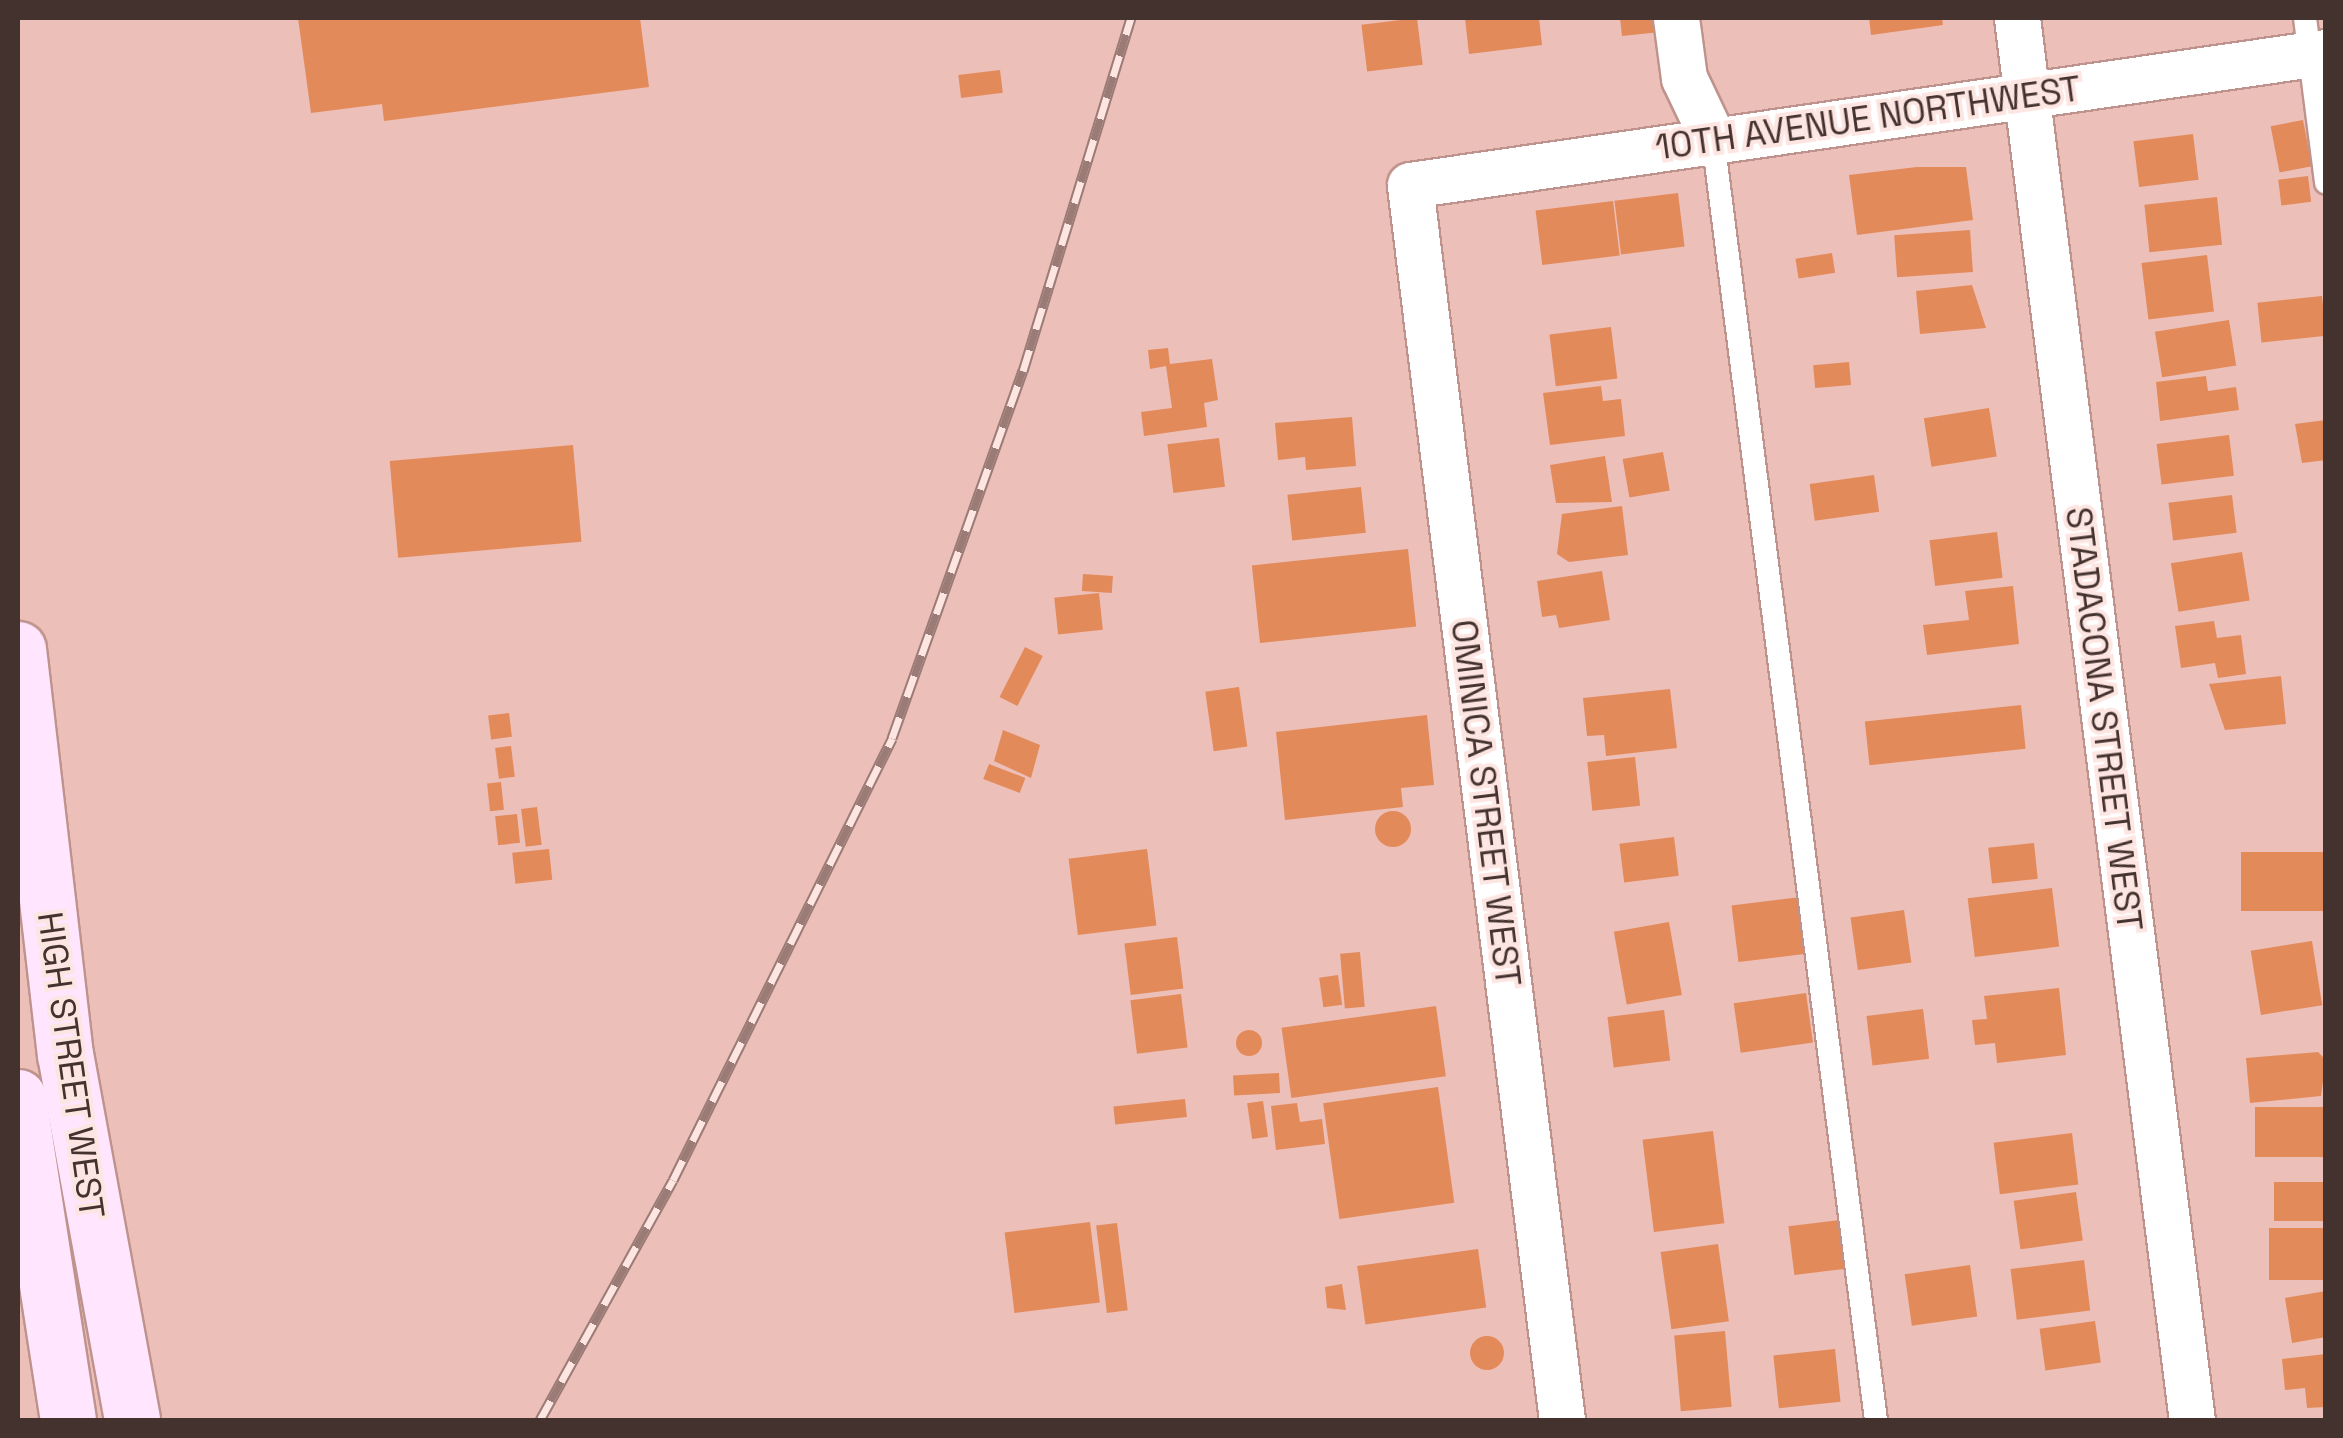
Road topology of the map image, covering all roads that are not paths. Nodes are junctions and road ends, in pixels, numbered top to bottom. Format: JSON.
{"nodes":[{"id":1,"x":1676,"y":18,"type":"edge"},
{"id":2,"x":2017,"y":18,"type":"edge"},
{"id":3,"x":2313,"y":41,"type":"edge"},
{"id":4,"x":2027,"y":97,"type":"junction"},
{"id":5,"x":1713,"y":139,"type":"junction"},
{"id":6,"x":2326,"y":183,"type":"edge"},
{"id":7,"x":1410,"y":185,"type":"joint"},
{"id":8,"x":18,"y":648,"type":"edge"},
{"id":9,"x":18,"y":1096,"type":"edge"},
{"id":10,"x":68,"y":1420,"type":"edge"},
{"id":11,"x":132,"y":1420,"type":"edge"},
{"id":12,"x":1562,"y":1420,"type":"edge"},
{"id":13,"x":1876,"y":1420,"type":"edge"},
{"id":14,"x":2192,"y":1420,"type":"edge"}],
"edges":[{"from":1,"to":5,"type":"street"},
{"from":2,"to":4,"type":"street","name":"STADACONA STREET WEST"},
{"from":3,"to":4,"type":"street","name":"10TH AVENUE NORTHWEST"},
{"from":3,"to":6,"type":"lane"},
{"from":4,"to":5,"type":"street","name":"10TH AVENUE NORTHWEST"},
{"from":4,"to":14,"type":"street","name":"STADACONA STREET WEST"},
{"from":5,"to":7,"type":"street","name":"10TH AVENUE NORTHWEST"},
{"from":5,"to":13,"type":"lane"},
{"from":7,"to":12,"type":"street","name":"OMINICA STREET WEST"},
{"from":8,"to":11,"type":"main road","name":"HIGH STREET WEST"},
{"from":9,"to":10,"type":"main road"}]}
